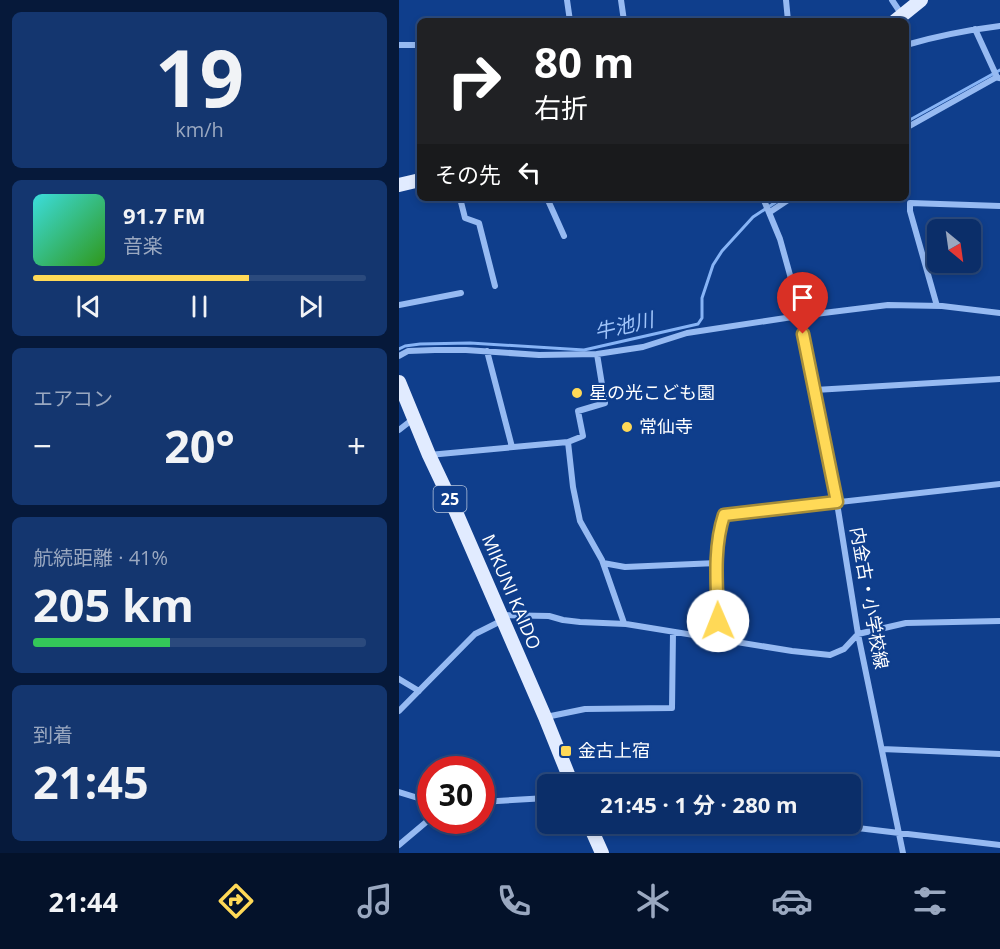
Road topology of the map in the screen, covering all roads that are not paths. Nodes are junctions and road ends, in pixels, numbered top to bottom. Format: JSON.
{"nodes":[{"id":1,"x":567,"y":0,"type":"edge"},
{"id":2,"x":621,"y":0,"type":"edge"},
{"id":3,"x":786,"y":0,"type":"edge"},
{"id":4,"x":892,"y":0,"type":"edge"},
{"id":5,"x":921,"y":0,"type":"edge"},
{"id":6,"x":570,"y":18,"type":"edge"},
{"id":7,"x":624,"y":18,"type":"edge"},
{"id":8,"x":788,"y":18,"type":"edge"},
{"id":9,"x":899,"y":18,"type":"edge"},
{"id":10,"x":1000,"y":26,"type":"edge"},
{"id":11,"x":975,"y":29,"type":"junction"},
{"id":12,"x":909,"y":44,"type":"edge"},
{"id":13,"x":399,"y":45,"type":"edge"},
{"id":14,"x":417,"y":45,"type":"edge"},
{"id":15,"x":997,"y":74,"type":"edge"},
{"id":16,"x":909,"y":126,"type":"edge"},
{"id":17,"x":417,"y":181,"type":"edge"},
{"id":18,"x":399,"y":184,"type":"edge"},
{"id":19,"x":461,"y":201,"type":"edge"},
{"id":20,"x":548,"y":201,"type":"edge"},
{"id":21,"x":764,"y":201,"type":"edge"},
{"id":22,"x":786,"y":201,"type":"edge"},
{"id":23,"x":1000,"y":206,"type":"edge"},
{"id":24,"x":769,"y":211,"type":"junction"},
{"id":25,"x":564,"y":236,"type":"dead end"},
{"id":26,"x":495,"y":286,"type":"dead end"},
{"id":27,"x":461,"y":293,"type":"dead end"},
{"id":28,"x":399,"y":305,"type":"edge"},
{"id":29,"x":937,"y":306,"type":"junction"},
{"id":30,"x":1000,"y":313,"type":"edge"},
{"id":31,"x":799,"y":316,"type":"junction"},
{"id":32,"x":487,"y":351,"type":"junction"},
{"id":33,"x":597,"y":354,"type":"junction"},
{"id":34,"x":399,"y":356,"type":"edge"},
{"id":35,"x":1000,"y":379,"type":"edge"},
{"id":36,"x":399,"y":382,"type":"edge"},
{"id":37,"x":815,"y":390,"type":"junction"},
{"id":38,"x":413,"y":419,"type":"junction"},
{"id":39,"x":399,"y":430,"type":"edge"},
{"id":40,"x":567,"y":442,"type":"junction"},
{"id":41,"x":512,"y":447,"type":"junction"},
{"id":42,"x":429,"y":455,"type":"junction"},
{"id":43,"x":1000,"y":484,"type":"edge"},
{"id":44,"x":837,"y":502,"type":"junction"},
{"id":45,"x":603,"y":563,"type":"junction"},
{"id":46,"x":717,"y":563,"type":"junction"},
{"id":47,"x":503,"y":618,"type":"junction"},
{"id":48,"x":1000,"y":621,"type":"edge"},
{"id":49,"x":624,"y":623,"type":"junction"},
{"id":50,"x":672,"y":632,"type":"junction"},
{"id":51,"x":858,"y":634,"type":"junction"},
{"id":52,"x":718,"y":639,"type":"junction"},
{"id":53,"x":399,"y":679,"type":"edge"},
{"id":54,"x":419,"y":691,"type":"junction"},
{"id":55,"x":399,"y":711,"type":"edge"},
{"id":56,"x":545,"y":717,"type":"junction"},
{"id":57,"x":882,"y":749,"type":"junction"},
{"id":58,"x":1000,"y":754,"type":"edge"},
{"id":59,"x":568,"y":774,"type":"edge"},
{"id":60,"x":399,"y":792,"type":"edge"},
{"id":61,"x":417,"y":798,"type":"edge"},
{"id":62,"x":537,"y":799,"type":"edge"},
{"id":63,"x":495,"y":801,"type":"edge"},
{"id":64,"x":861,"y":828,"type":"edge"},
{"id":65,"x":417,"y":830,"type":"edge"},
{"id":66,"x":899,"y":832,"type":"junction"},
{"id":67,"x":593,"y":834,"type":"edge"},
{"id":68,"x":1000,"y":844,"type":"edge"},
{"id":69,"x":399,"y":845,"type":"edge"},
{"id":70,"x":602,"y":853,"type":"edge"},
{"id":71,"x":903,"y":853,"type":"edge"}],
"edges":[{"from":1,"to":6,"type":"street"},
{"from":2,"to":7,"type":"street"},
{"from":3,"to":8,"type":"street"},
{"from":4,"to":9,"type":"street"},
{"from":5,"to":9,"type":"main road"},
{"from":10,"to":11,"type":"street"},
{"from":11,"to":12,"type":"street"},
{"from":11,"to":15,"type":"street"},
{"from":13,"to":14,"type":"street"},
{"from":15,"to":16,"type":"street"},
{"from":17,"to":18,"type":"main road"},
{"from":19,"to":26,"type":"street"},
{"from":20,"to":25,"type":"street"},
{"from":21,"to":24,"type":"street","name":"内金古・小学校線"},
{"from":22,"to":24,"type":"street"},
{"from":23,"to":29,"type":"street"},
{"from":24,"to":31,"type":"street","name":"内金古・小学校線"},
{"from":27,"to":28,"type":"street"},
{"from":29,"to":30,"type":"street"},
{"from":29,"to":31,"type":"street"},
{"from":31,"to":33,"type":"street"},
{"from":31,"to":37,"type":"street","name":"内金古・小学校線"},
{"from":32,"to":33,"type":"street"},
{"from":32,"to":34,"type":"street"},
{"from":32,"to":41,"type":"street"},
{"from":33,"to":40,"type":"street"},
{"from":35,"to":37,"type":"street"},
{"from":36,"to":38,"type":"main road","name":"MIKUNI KAIDO","number":"25"},
{"from":37,"to":44,"type":"street","name":"内金古・小学校線"},
{"from":38,"to":39,"type":"street"},
{"from":38,"to":42,"type":"main road","name":"MIKUNI KAIDO","number":"25"},
{"from":40,"to":41,"type":"street"},
{"from":40,"to":45,"type":"street"},
{"from":41,"to":42,"type":"street"},
{"from":42,"to":47,"type":"main road","name":"MIKUNI KAIDO","number":"25"},
{"from":43,"to":44,"type":"street"},
{"from":44,"to":46,"type":"street"},
{"from":44,"to":51,"type":"street","name":"内金古・小学校線"},
{"from":45,"to":46,"type":"street"},
{"from":45,"to":49,"type":"street"},
{"from":46,"to":52,"type":"street"},
{"from":47,"to":49,"type":"street"},
{"from":47,"to":54,"type":"street"},
{"from":47,"to":56,"type":"main road","name":"MIKUNI KAIDO","number":"25"},
{"from":48,"to":51,"type":"street"},
{"from":49,"to":50,"type":"street"},
{"from":50,"to":52,"type":"street"},
{"from":50,"to":56,"type":"street"},
{"from":51,"to":52,"type":"street"},
{"from":51,"to":57,"type":"street","name":"内金古・小学校線"},
{"from":53,"to":54,"type":"street"},
{"from":54,"to":55,"type":"street"},
{"from":56,"to":59,"type":"main road","name":"MIKUNI KAIDO","number":"25"},
{"from":57,"to":58,"type":"street"},
{"from":57,"to":66,"type":"street","name":"内金古・小学校線"},
{"from":60,"to":61,"type":"street"},
{"from":62,"to":63,"type":"street"},
{"from":64,"to":66,"type":"street"},
{"from":65,"to":69,"type":"street"},
{"from":66,"to":68,"type":"street"},
{"from":66,"to":71,"type":"street","name":"内金古・小学校線"},
{"from":67,"to":70,"type":"main road"}]}
